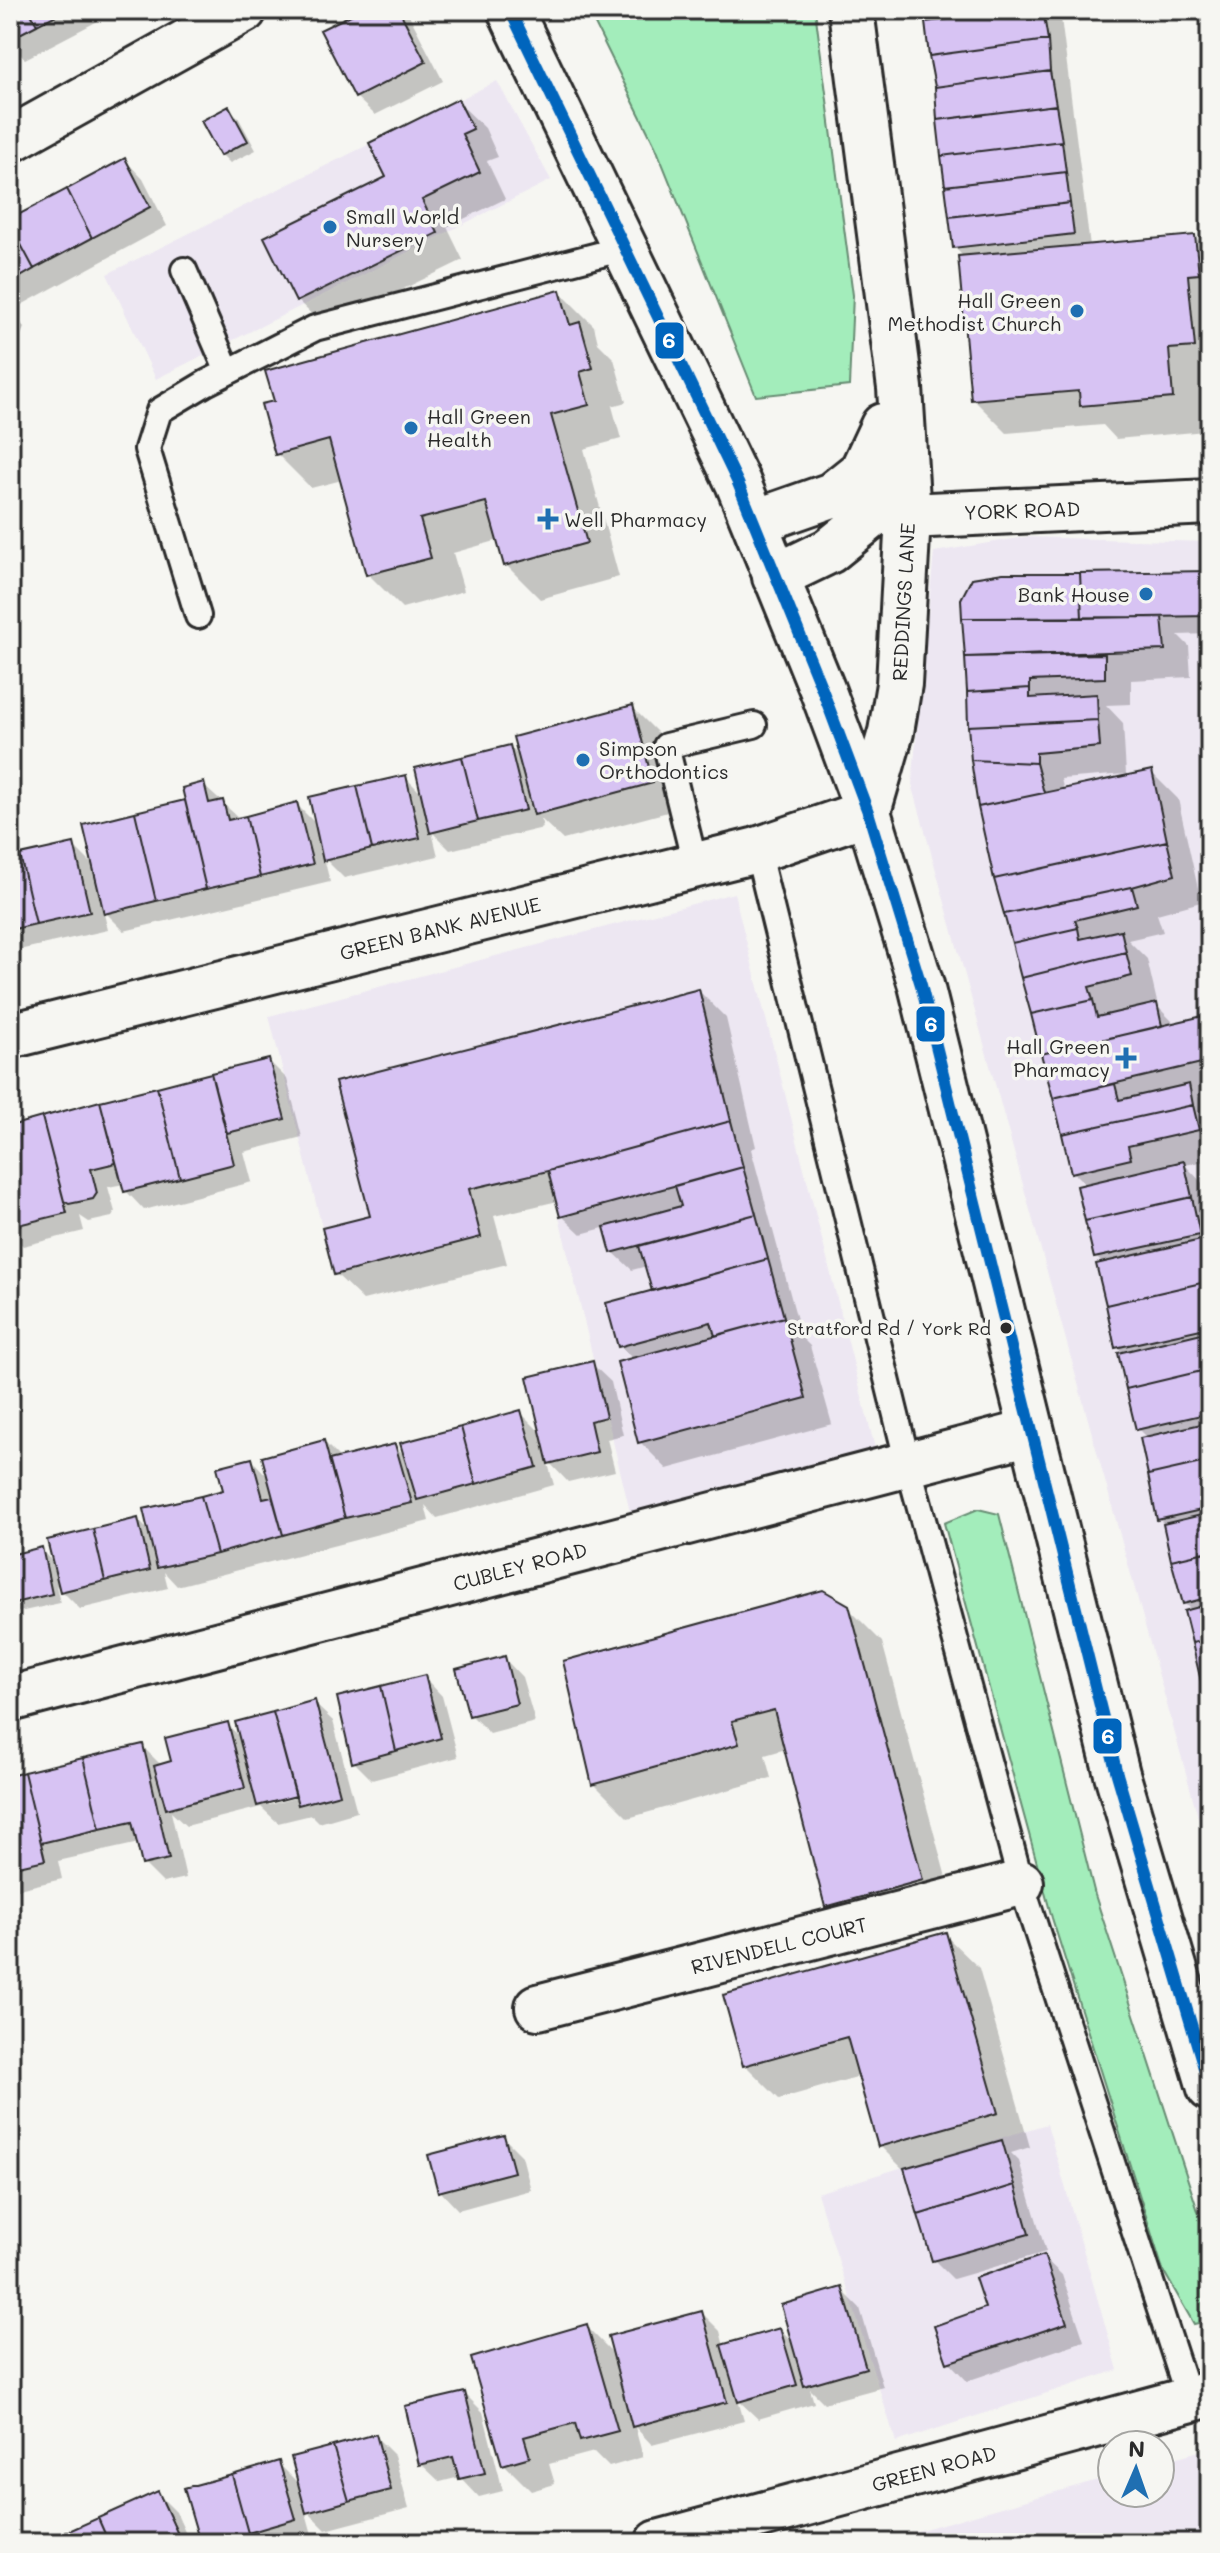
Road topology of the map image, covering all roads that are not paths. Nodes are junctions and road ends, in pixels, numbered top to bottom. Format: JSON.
{"nodes":[{"id":1,"x":244,"y":10,"type":"edge"},
{"id":2,"x":510,"y":10,"type":"edge"},
{"id":3,"x":851,"y":10,"type":"edge"},
{"id":4,"x":10,"y":140,"type":"edge"},
{"id":5,"x":625,"y":248,"type":"junction"},
{"id":6,"x":184,"y":270,"type":"dead end"},
{"id":7,"x":228,"y":372,"type":"junction"},
{"id":8,"x":900,"y":388,"type":"junction"},
{"id":9,"x":843,"y":486,"type":"junction"},
{"id":10,"x":1210,"y":502,"type":"edge"},
{"id":11,"x":893,"y":514,"type":"junction"},
{"id":12,"x":755,"y":522,"type":"junction"},
{"id":13,"x":775,"y":577,"type":"junction"},
{"id":14,"x":198,"y":616,"type":"dead end"},
{"id":15,"x":754,"y":725,"type":"dead end"},
{"id":16,"x":868,"y":812,"type":"junction"},
{"id":17,"x":757,"y":850,"type":"junction"},
{"id":18,"x":695,"y":864,"type":"junction"},
{"id":19,"x":10,"y":1036,"type":"edge"},
{"id":20,"x":1031,"y":1432,"type":"junction"},
{"id":21,"x":908,"y":1464,"type":"junction"},
{"id":22,"x":10,"y":1699,"type":"edge"},
{"id":23,"x":1021,"y":1883,"type":"junction"},
{"id":24,"x":538,"y":2007,"type":"dead end"},
{"id":25,"x":1210,"y":2088,"type":"edge"},
{"id":26,"x":1200,"y":2397,"type":"edge"},
{"id":27,"x":658,"y":2543,"type":"edge"}],
"edges":[{"from":1,"to":4,"type":"main road"},
{"from":2,"to":5,"type":"main road"},
{"from":3,"to":8,"type":"main road","name":"REDDINGS LANE"},
{"from":5,"to":7,"type":"lane"},
{"from":5,"to":12,"type":"main road"},
{"from":6,"to":7,"type":"lane"},
{"from":7,"to":14,"type":"lane"},
{"from":8,"to":9,"type":"main road"},
{"from":8,"to":11,"type":"main road","name":"REDDINGS LANE"},
{"from":9,"to":11,"type":"main road"},
{"from":9,"to":12,"type":"main road"},
{"from":10,"to":11,"type":"main road","name":"YORK ROAD"},
{"from":11,"to":13,"type":"main road","name":"REDDINGS LANE"},
{"from":11,"to":16,"type":"main road","name":"REDDINGS LANE"},
{"from":12,"to":13,"type":"main road"},
{"from":13,"to":16,"type":"main road"},
{"from":15,"to":18,"type":"lane"},
{"from":16,"to":17,"type":"main road","name":"GREEN BANK AVENUE"},
{"from":16,"to":20,"type":"main road"},
{"from":17,"to":18,"type":"main road","name":"GREEN BANK AVENUE"},
{"from":17,"to":21,"type":"lane"},
{"from":18,"to":19,"type":"main road","name":"GREEN BANK AVENUE"},
{"from":20,"to":21,"type":"main road","name":"CUBLEY ROAD"},
{"from":20,"to":25,"type":"main road"},
{"from":21,"to":22,"type":"main road","name":"CUBLEY ROAD"},
{"from":21,"to":23,"type":"lane"},
{"from":23,"to":24,"type":"main road","name":"RIVENDELL COURT"},
{"from":23,"to":26,"type":"lane"},
{"from":26,"to":27,"type":"main road","name":"GREEN ROAD"}]}
